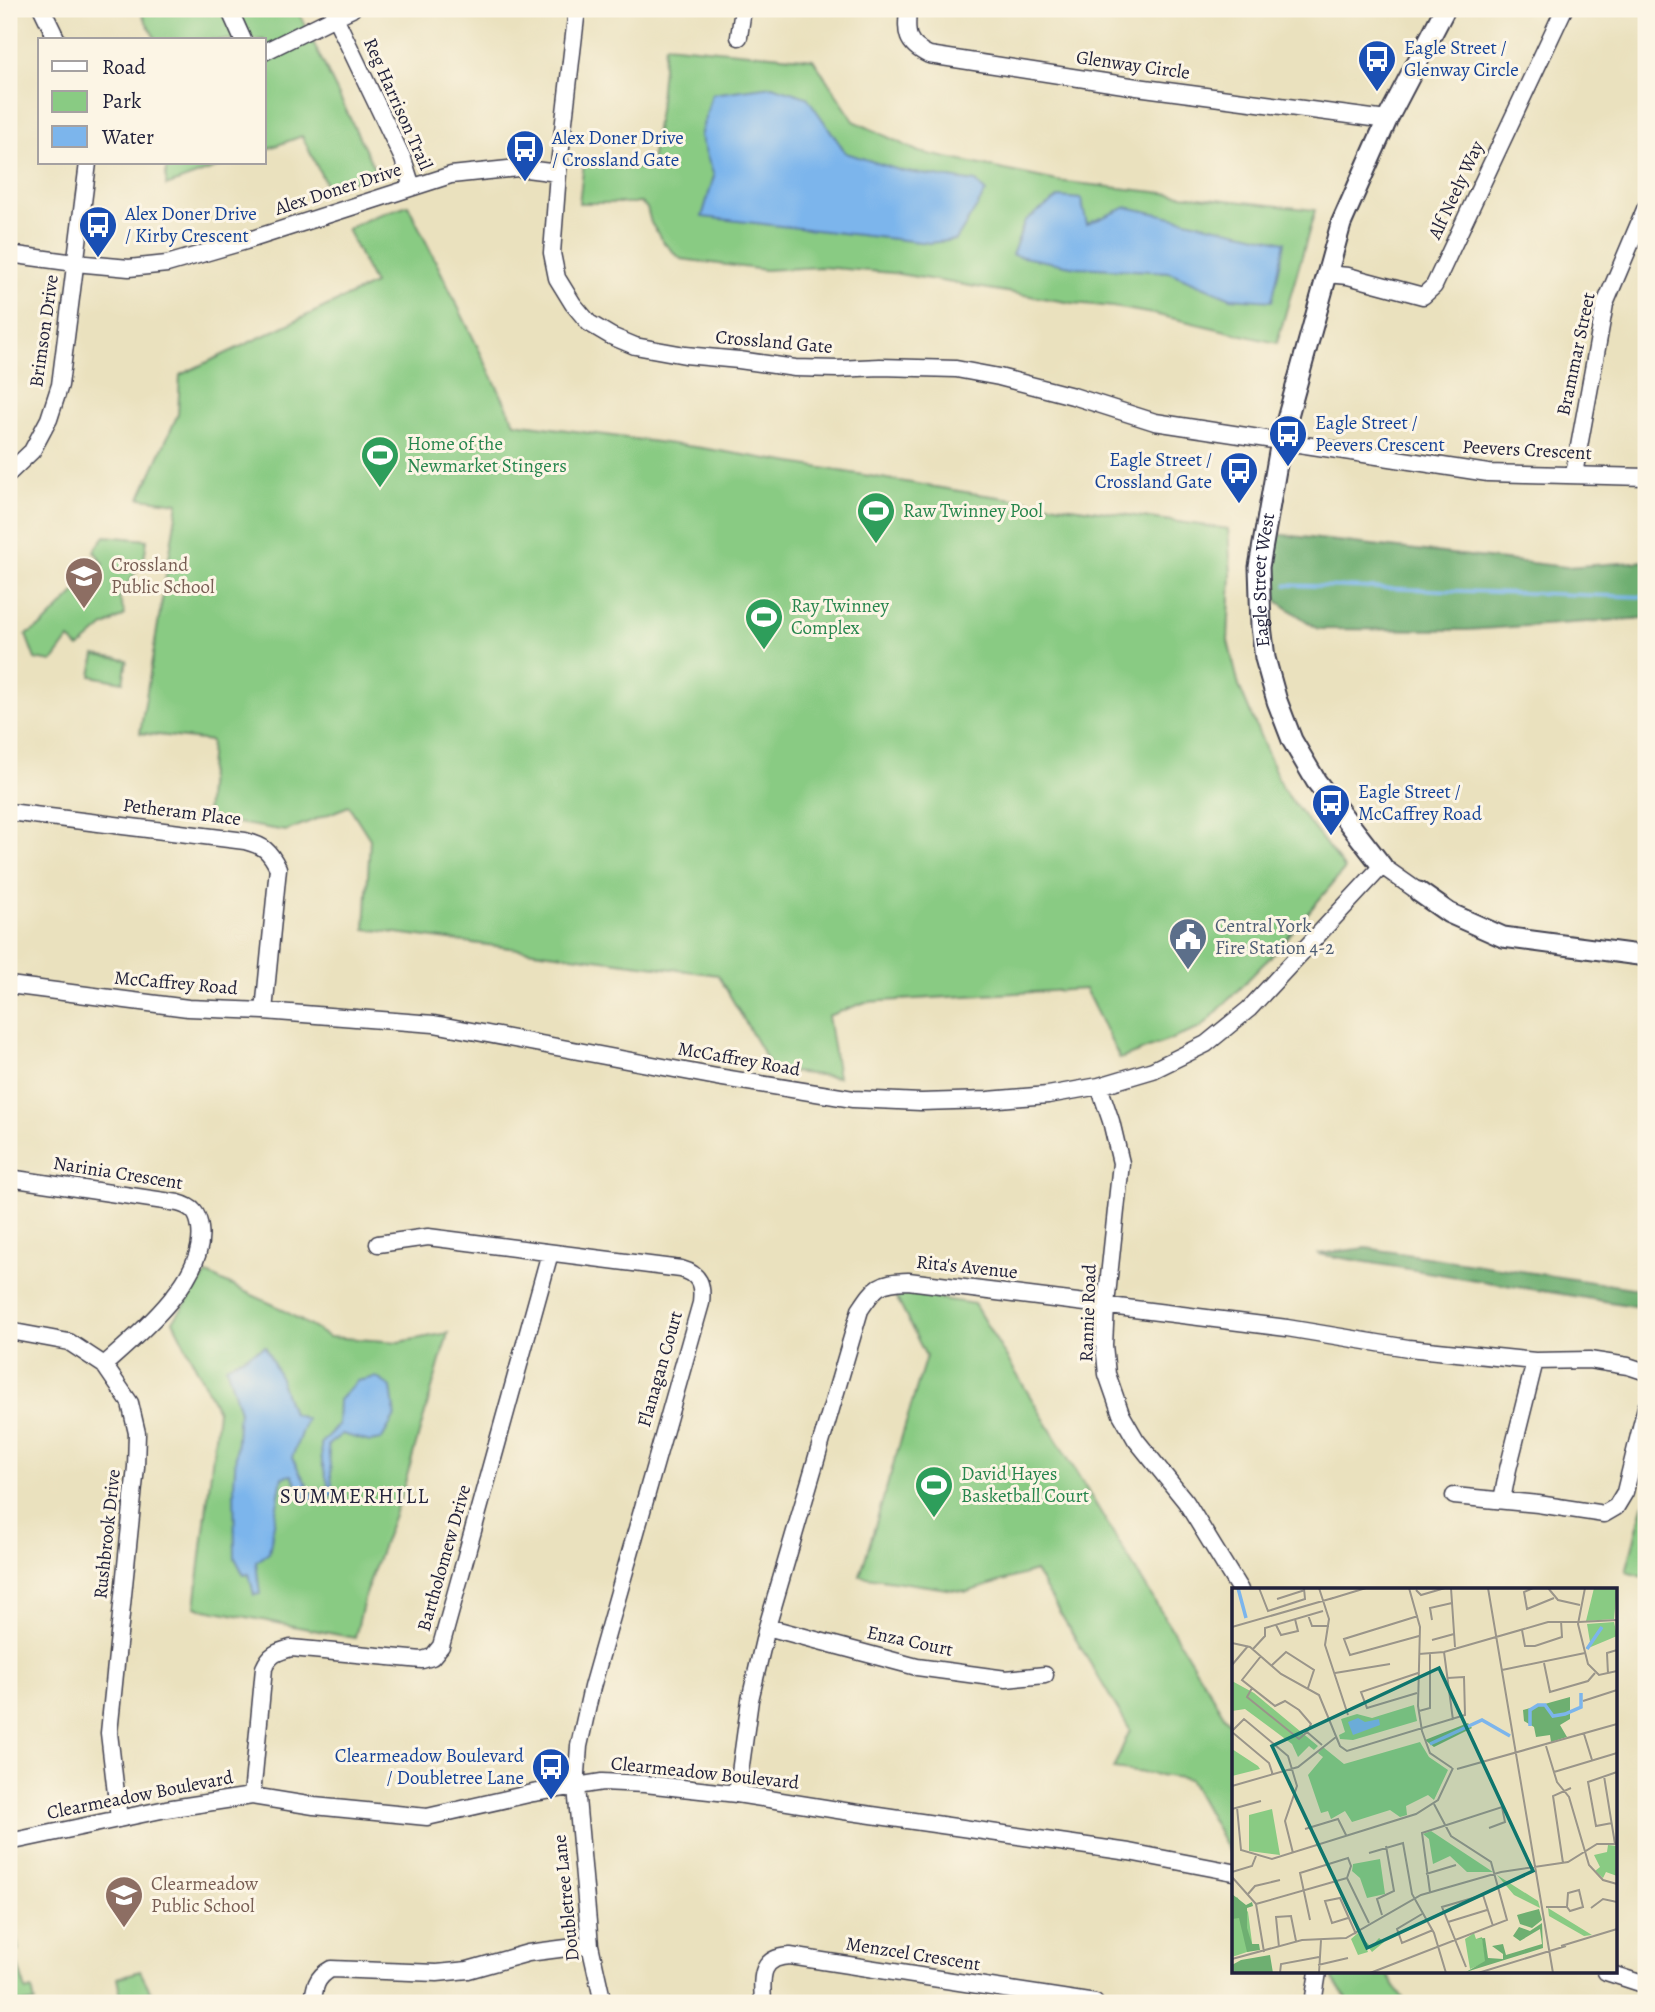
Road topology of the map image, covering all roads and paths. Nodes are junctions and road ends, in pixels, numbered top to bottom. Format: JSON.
{"nodes":[{"id":1,"x":42,"y":9,"type":"edge"},
{"id":2,"x":229,"y":9,"type":"edge"},
{"id":3,"x":352,"y":9,"type":"edge"},
{"id":4,"x":578,"y":9,"type":"edge"},
{"id":5,"x":743,"y":9,"type":"edge"},
{"id":6,"x":908,"y":9,"type":"edge"},
{"id":7,"x":1445,"y":9,"type":"edge"},
{"id":8,"x":1564,"y":9,"type":"edge"},
{"id":9,"x":335,"y":17,"type":"junction"},
{"id":10,"x":739,"y":37,"type":"dead end"},
{"id":11,"x":56,"y":38,"type":"edge"},
{"id":12,"x":242,"y":38,"type":"edge"},
{"id":13,"x":266,"y":51,"type":"edge"},
{"id":14,"x":1387,"y":120,"type":"junction"},
{"id":15,"x":88,"y":164,"type":"edge"},
{"id":16,"x":558,"y":173,"type":"junction"},
{"id":17,"x":412,"y":187,"type":"junction"},
{"id":18,"x":1646,"y":207,"type":"edge"},
{"id":19,"x":9,"y":254,"type":"edge"},
{"id":20,"x":75,"y":263,"type":"junction"},
{"id":21,"x":1327,"y":274,"type":"junction"},
{"id":22,"x":1281,"y":441,"type":"junction"},
{"id":23,"x":9,"y":472,"type":"edge"},
{"id":24,"x":1574,"y":474,"type":"junction"},
{"id":25,"x":1646,"y":477,"type":"edge"},
{"id":26,"x":9,"y":812,"type":"edge"},
{"id":27,"x":1382,"y":866,"type":"junction"},
{"id":28,"x":1419,"y":892,"type":"joint"},
{"id":29,"x":1646,"y":956,"type":"edge"},
{"id":30,"x":9,"y":985,"type":"edge"},
{"id":31,"x":264,"y":1011,"type":"junction"},
{"id":32,"x":1098,"y":1086,"type":"junction"},
{"id":33,"x":9,"y":1178,"type":"edge"},
{"id":34,"x":378,"y":1244,"type":"dead end"},
{"id":35,"x":550,"y":1253,"type":"junction"},
{"id":36,"x":1106,"y":1305,"type":"junction"},
{"id":37,"x":9,"y":1331,"type":"edge"},
{"id":38,"x":1535,"y":1361,"type":"junction"},
{"id":39,"x":104,"y":1365,"type":"junction"},
{"id":40,"x":1646,"y":1372,"type":"edge"},
{"id":41,"x":1646,"y":1407,"type":"edge"},
{"id":42,"x":1454,"y":1496,"type":"dead end"},
{"id":43,"x":1502,"y":1500,"type":"junction"},
{"id":44,"x":1239,"y":1588,"type":"edge"},
{"id":45,"x":767,"y":1627,"type":"junction"},
{"id":46,"x":1045,"y":1675,"type":"dead end"},
{"id":47,"x":576,"y":1787,"type":"junction"},
{"id":48,"x":737,"y":1794,"type":"junction"},
{"id":49,"x":252,"y":1796,"type":"junction"},
{"id":50,"x":118,"y":1819,"type":"junction"},
{"id":51,"x":9,"y":1842,"type":"edge"},
{"id":52,"x":1232,"y":1872,"type":"edge"},
{"id":53,"x":590,"y":1945,"type":"junction"},
{"id":54,"x":1318,"y":1974,"type":"edge"},
{"id":55,"x":1612,"y":1974,"type":"edge"},
{"id":56,"x":1646,"y":1985,"type":"edge"},
{"id":57,"x":313,"y":2003,"type":"edge"},
{"id":58,"x":603,"y":2003,"type":"edge"},
{"id":59,"x":763,"y":2003,"type":"edge"},
{"id":60,"x":1094,"y":2003,"type":"edge"},
{"id":61,"x":1313,"y":2003,"type":"edge"}],
"edges":[{"from":1,"to":11,"type":"street"},
{"from":2,"to":12,"type":"street"},
{"from":3,"to":9,"type":"street"},
{"from":4,"to":16,"type":"street","name":"Crossland Gate"},
{"from":5,"to":10,"type":"street"},
{"from":6,"to":14,"type":"street","name":"Glenway Circle"},
{"from":7,"to":14,"type":"main road","name":"Eagle Street West"},
{"from":8,"to":21,"type":"street","name":"Alf Neely Way"},
{"from":9,"to":13,"type":"street"},
{"from":9,"to":17,"type":"street","name":"Reg Harrison Trail"},
{"from":14,"to":21,"type":"main road","name":"Eagle Street West"},
{"from":15,"to":20,"type":"street","name":"Brimson Drive"},
{"from":16,"to":17,"type":"street","name":"Alex Doner Drive"},
{"from":16,"to":22,"type":"street","name":"Crossland Gate"},
{"from":17,"to":20,"type":"street","name":"Alex Doner Drive"},
{"from":18,"to":24,"type":"street","name":"Brammar Street"},
{"from":19,"to":20,"type":"street","name":"Alex Doner Drive"},
{"from":20,"to":23,"type":"street","name":"Brimson Drive"},
{"from":21,"to":22,"type":"main road","name":"Eagle Street West"},
{"from":22,"to":24,"type":"street","name":"Peevers Crescent"},
{"from":22,"to":27,"type":"main road","name":"Eagle Street West"},
{"from":24,"to":25,"type":"street","name":"Peevers Crescent"},
{"from":26,"to":31,"type":"street","name":"Petheram Place"},
{"from":27,"to":28,"type":"street","name":"Eagle Street West"},
{"from":27,"to":32,"type":"street","name":"McCaffrey Road"},
{"from":28,"to":29,"type":"main road","name":"Eagle Street West"},
{"from":30,"to":31,"type":"street","name":"McCaffrey Road"},
{"from":31,"to":32,"type":"street","name":"McCaffrey Road"},
{"from":32,"to":36,"type":"street","name":"Rannie Road"},
{"from":33,"to":39,"type":"street","name":"Narinia Crescent"},
{"from":34,"to":35,"type":"street","name":"Flanagan Court"},
{"from":35,"to":47,"type":"street","name":"Flanagan Court"},
{"from":35,"to":49,"type":"street","name":"Bartholomew Drive"},
{"from":36,"to":38,"type":"street","name":"Rita's Avenue"},
{"from":36,"to":44,"type":"street","name":"Rannie Road"},
{"from":36,"to":45,"type":"street","name":"Rita's Avenue"},
{"from":37,"to":39,"type":"street","name":"Rushbrook Drive"},
{"from":38,"to":40,"type":"street","name":"Rita's Avenue"},
{"from":38,"to":43,"type":"street"},
{"from":39,"to":50,"type":"street","name":"Rushbrook Drive"},
{"from":41,"to":43,"type":"street"},
{"from":42,"to":43,"type":"street"},
{"from":45,"to":46,"type":"street","name":"Enza Court"},
{"from":45,"to":48,"type":"street","name":"Rita's Avenue"},
{"from":47,"to":48,"type":"street","name":"Clearmeadow Boulevard"},
{"from":47,"to":49,"type":"street","name":"Clearmeadow Boulevard"},
{"from":47,"to":53,"type":"street","name":"Doubletree Lane"},
{"from":48,"to":52,"type":"street","name":"Clearmeadow Boulevard"},
{"from":49,"to":50,"type":"street","name":"Clearmeadow Boulevard"},
{"from":50,"to":51,"type":"street","name":"Clearmeadow Boulevard"},
{"from":53,"to":57,"type":"street"},
{"from":53,"to":58,"type":"street","name":"Doubletree Lane"},
{"from":54,"to":61,"type":"street"},
{"from":55,"to":56,"type":"street"},
{"from":59,"to":60,"type":"street","name":"Menzcel Crescent"}]}
